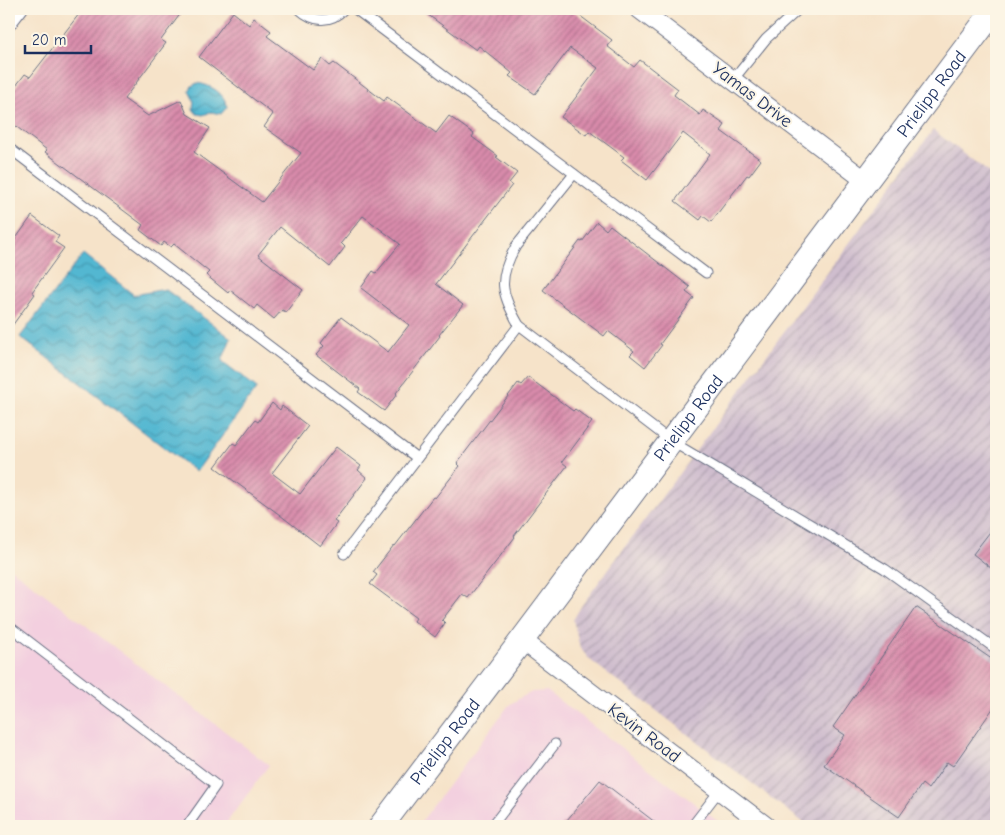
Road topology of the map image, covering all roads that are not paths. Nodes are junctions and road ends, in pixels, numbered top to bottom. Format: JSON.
{"nodes":[{"id":1,"x":23,"y":9,"type":"edge"},
{"id":2,"x":299,"y":9,"type":"edge"},
{"id":3,"x":344,"y":9,"type":"edge"},
{"id":4,"x":355,"y":9,"type":"edge"},
{"id":5,"x":639,"y":9,"type":"edge"},
{"id":6,"x":799,"y":9,"type":"edge"},
{"id":7,"x":995,"y":9,"type":"edge"},
{"id":8,"x":9,"y":27,"type":"edge"},
{"id":9,"x":733,"y":80,"type":"junction"},
{"id":10,"x":9,"y":148,"type":"edge"},
{"id":11,"x":574,"y":174,"type":"junction"},
{"id":12,"x":866,"y":181,"type":"junction"},
{"id":13,"x":706,"y":273,"type":"dead end"},
{"id":14,"x":518,"y":325,"type":"junction"},
{"id":15,"x":671,"y":441,"type":"junction"},
{"id":16,"x":417,"y":458,"type":"junction"},
{"id":17,"x":344,"y":554,"type":"dead end"},
{"id":18,"x":9,"y":626,"type":"edge"},
{"id":19,"x":522,"y":640,"type":"junction"},
{"id":20,"x":996,"y":649,"type":"edge"},
{"id":21,"x":555,"y":744,"type":"dead end"},
{"id":22,"x":719,"y":791,"type":"junction"},
{"id":23,"x":187,"y":826,"type":"edge"},
{"id":24,"x":381,"y":826,"type":"edge"},
{"id":25,"x":492,"y":826,"type":"edge"},
{"id":26,"x":692,"y":826,"type":"edge"},
{"id":27,"x":766,"y":826,"type":"edge"}],
"edges":[{"from":1,"to":8,"type":"lane"},
{"from":2,"to":3,"type":"lane"},
{"from":4,"to":11,"type":"lane"},
{"from":5,"to":9,"type":"street","name":"Yamas Drive"},
{"from":6,"to":9,"type":"lane"},
{"from":7,"to":12,"type":"street","name":"Prielipp Road"},
{"from":9,"to":12,"type":"street","name":"Yamas Drive"},
{"from":10,"to":16,"type":"lane"},
{"from":11,"to":13,"type":"lane"},
{"from":11,"to":14,"type":"lane"},
{"from":12,"to":15,"type":"street","name":"Prielipp Road"},
{"from":14,"to":15,"type":"lane"},
{"from":14,"to":16,"type":"lane"},
{"from":15,"to":19,"type":"street","name":"Prielipp Road"},
{"from":15,"to":20,"type":"lane"},
{"from":16,"to":17,"type":"lane"},
{"from":18,"to":23,"type":"lane"},
{"from":19,"to":22,"type":"street","name":"Kevin Road"},
{"from":19,"to":24,"type":"street","name":"Prielipp Road"},
{"from":21,"to":25,"type":"lane"},
{"from":22,"to":26,"type":"lane"},
{"from":22,"to":27,"type":"street","name":"Kevin Road"}]}
